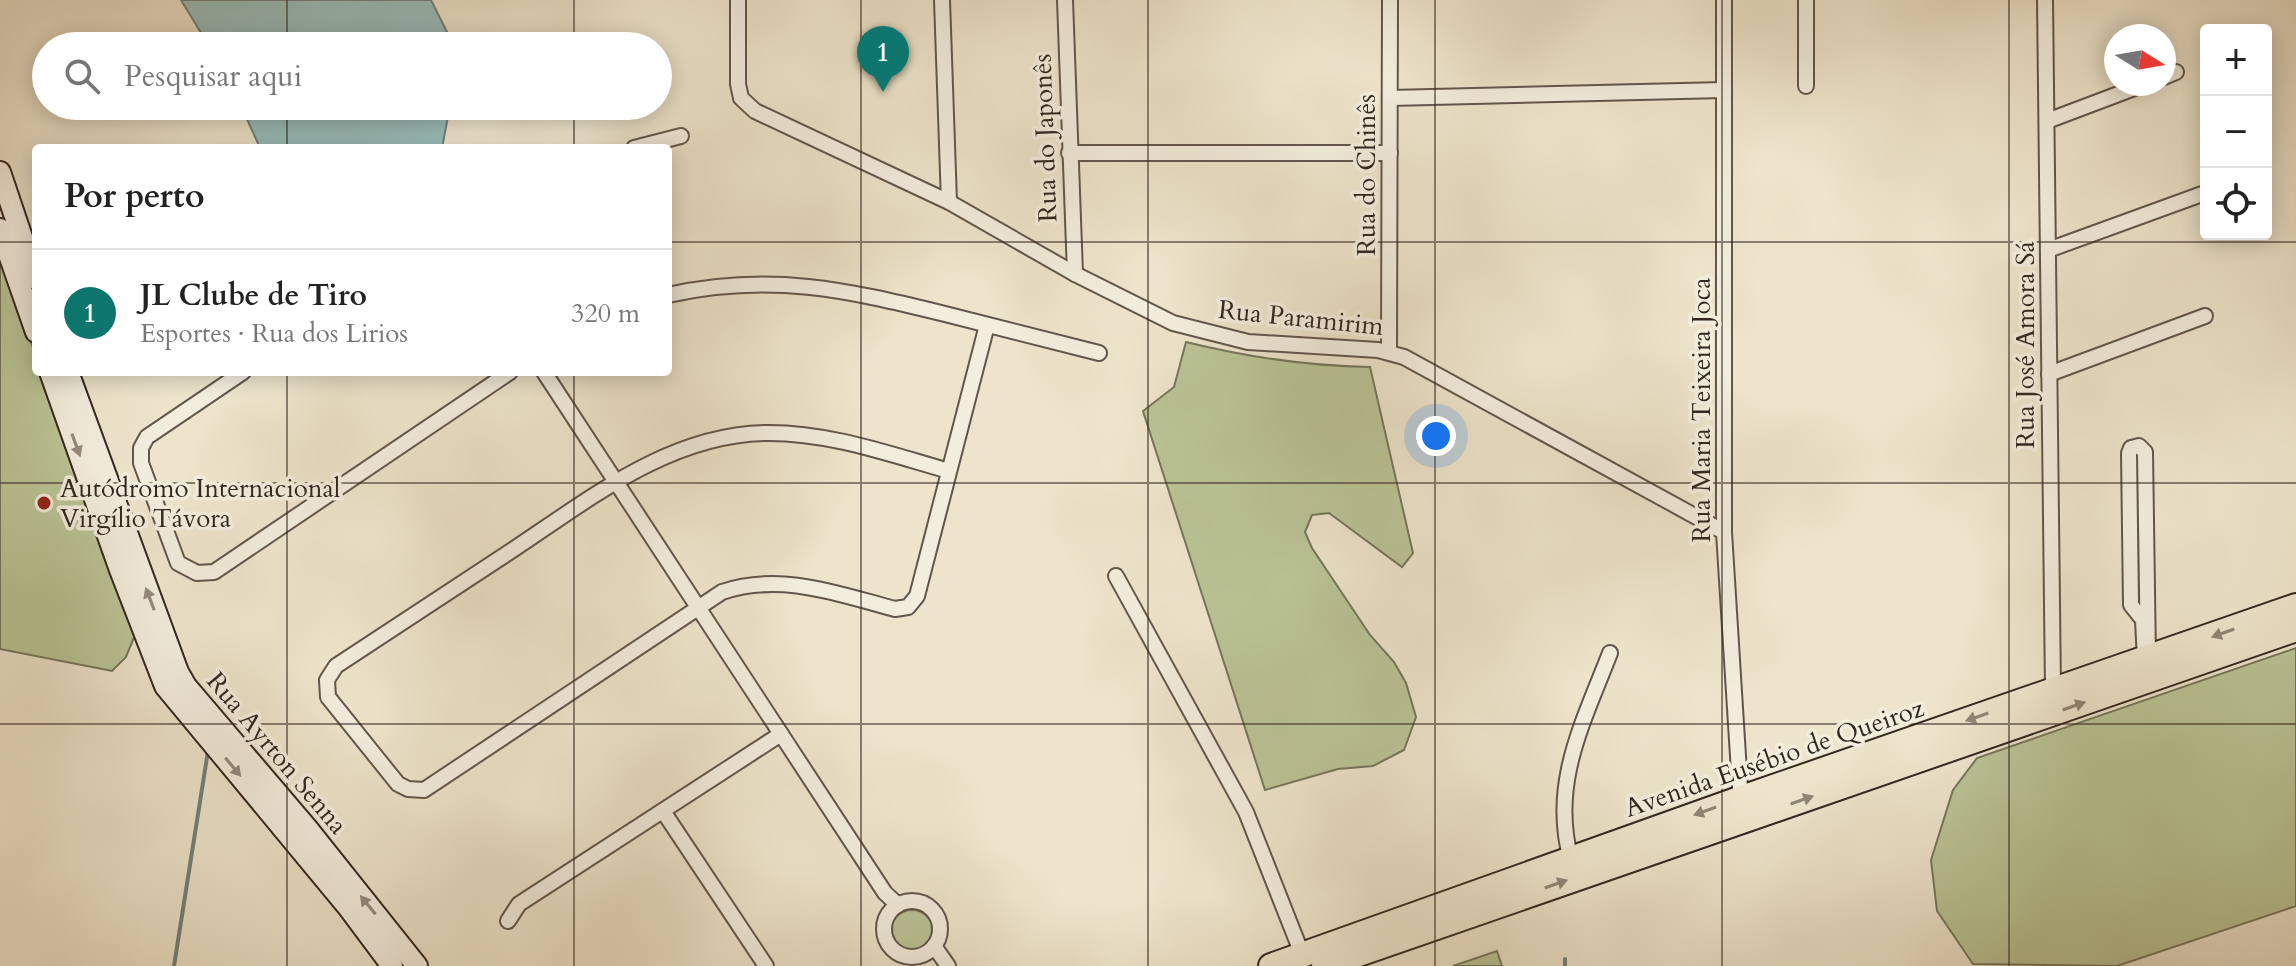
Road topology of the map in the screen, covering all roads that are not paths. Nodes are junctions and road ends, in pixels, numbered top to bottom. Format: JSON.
{"nodes":[{"id":1,"x":738,"y":0,"type":"edge"},
{"id":2,"x":942,"y":0,"type":"edge"},
{"id":3,"x":1065,"y":0,"type":"edge"},
{"id":4,"x":1390,"y":0,"type":"edge"},
{"id":5,"x":1724,"y":0,"type":"edge"},
{"id":6,"x":1806,"y":0,"type":"edge"},
{"id":7,"x":2045,"y":0,"type":"edge"},
{"id":8,"x":1806,"y":86,"type":"dead end"},
{"id":9,"x":1724,"y":90,"type":"junction"},
{"id":10,"x":2113,"y":96,"type":"edge"},
{"id":11,"x":1390,"y":98,"type":"junction"},
{"id":12,"x":2047,"y":121,"type":"junction"},
{"id":13,"x":681,"y":136,"type":"dead end"},
{"id":14,"x":650,"y":144,"type":"edge"},
{"id":15,"x":1069,"y":153,"type":"junction"},
{"id":16,"x":1390,"y":153,"type":"junction"},
{"id":17,"x":0,"y":172,"type":"edge"},
{"id":18,"x":2200,"y":195,"type":"edge"},
{"id":19,"x":949,"y":202,"type":"junction"},
{"id":20,"x":0,"y":229,"type":"edge"},
{"id":21,"x":2048,"y":250,"type":"junction"},
{"id":22,"x":32,"y":267,"type":"edge"},
{"id":23,"x":1075,"y":274,"type":"junction"},
{"id":24,"x":672,"y":294,"type":"edge"},
{"id":25,"x":2205,"y":316,"type":"dead end"},
{"id":26,"x":32,"y":321,"type":"edge"},
{"id":27,"x":987,"y":325,"type":"junction"},
{"id":28,"x":1389,"y":351,"type":"junction"},
{"id":29,"x":1099,"y":353,"type":"dead end"},
{"id":30,"x":2049,"y":374,"type":"junction"},
{"id":31,"x":52,"y":376,"type":"edge"},
{"id":32,"x":69,"y":376,"type":"edge"},
{"id":33,"x":237,"y":376,"type":"edge"},
{"id":34,"x":499,"y":376,"type":"edge"},
{"id":35,"x":547,"y":376,"type":"edge"},
{"id":36,"x":949,"y":471,"type":"junction"},
{"id":37,"x":616,"y":482,"type":"junction"},
{"id":38,"x":2145,"y":524,"type":"junction"},
{"id":39,"x":2129,"y":525,"type":"junction"},
{"id":40,"x":1724,"y":532,"type":"junction"},
{"id":41,"x":2145,"y":545,"type":"junction"},
{"id":42,"x":2129,"y":547,"type":"junction"},
{"id":43,"x":1116,"y":576,"type":"dead end"},
{"id":44,"x":2147,"y":602,"type":"junction"},
{"id":45,"x":2131,"y":605,"type":"junction"},
{"id":46,"x":2296,"y":606,"type":"edge"},
{"id":47,"x":699,"y":609,"type":"junction"},
{"id":48,"x":2296,"y":629,"type":"edge"},
{"id":49,"x":1610,"y":653,"type":"dead end"},
{"id":50,"x":2147,"y":660,"type":"junction"},
{"id":51,"x":171,"y":679,"type":"junction"},
{"id":52,"x":2053,"y":690,"type":"junction"},
{"id":53,"x":781,"y":734,"type":"junction"},
{"id":54,"x":1743,"y":809,"type":"junction"},
{"id":55,"x":663,"y":811,"type":"junction"},
{"id":56,"x":1571,"y":860,"type":"junction"},
{"id":57,"x":898,"y":905,"type":"junction"},
{"id":58,"x":508,"y":921,"type":"dead end"},
{"id":59,"x":934,"y":946,"type":"junction"},
{"id":60,"x":1313,"y":960,"type":"edge"},
{"id":61,"x":922,"y":961,"type":"edge"},
{"id":62,"x":392,"y":966,"type":"edge"},
{"id":63,"x":417,"y":966,"type":"edge"},
{"id":64,"x":766,"y":966,"type":"edge"},
{"id":65,"x":948,"y":966,"type":"edge"},
{"id":66,"x":1271,"y":966,"type":"edge"}],
"edges":[{"from":1,"to":19,"type":"street","name":"Rua Paramirim"},
{"from":2,"to":19,"type":"street"},
{"from":3,"to":15,"type":"street","name":"Rua do Japonês"},
{"from":4,"to":11,"type":"street","name":"Rua do Chinês"},
{"from":5,"to":9,"type":"street","name":"Rua Maria Teixeira Joca"},
{"from":6,"to":8,"type":"street"},
{"from":7,"to":12,"type":"street","name":"Rua José Amora Sá"},
{"from":9,"to":11,"type":"street"},
{"from":9,"to":40,"type":"street","name":"Rua Maria Teixeira Joca"},
{"from":10,"to":12,"type":"street"},
{"from":11,"to":16,"type":"street","name":"Rua do Chinês"},
{"from":12,"to":21,"type":"street","name":"Rua José Amora Sá"},
{"from":13,"to":14,"type":"street"},
{"from":15,"to":16,"type":"street"},
{"from":15,"to":23,"type":"street","name":"Rua do Japonês"},
{"from":16,"to":28,"type":"street","name":"Rua do Chinês"},
{"from":17,"to":22,"type":"street"},
{"from":18,"to":21,"type":"street"},
{"from":19,"to":23,"type":"street","name":"Rua Paramirim"},
{"from":20,"to":26,"type":"street"},
{"from":21,"to":30,"type":"street","name":"Rua José Amora Sá"},
{"from":23,"to":28,"type":"street","name":"Rua Paramirim"},
{"from":24,"to":27,"type":"street"},
{"from":25,"to":30,"type":"street"},
{"from":27,"to":29,"type":"street"},
{"from":27,"to":36,"type":"street"},
{"from":28,"to":40,"type":"street","name":"Rua Paramirim"},
{"from":30,"to":52,"type":"street","name":"Rua José Amora Sá"},
{"from":31,"to":51,"type":"street","name":"Rua Ayrton Senna","one_way":true},
{"from":51,"to":32,"type":"street","name":"Rua Ayrton Senna","one_way":true},
{"from":33,"to":34,"type":"street"},
{"from":35,"to":37,"type":"street"},
{"from":36,"to":37,"type":"street"},
{"from":36,"to":47,"type":"street"},
{"from":37,"to":47,"type":"street"},
{"from":37,"to":47,"type":"street"},
{"from":38,"to":39,"type":"street"},
{"from":38,"to":39,"type":"street"},
{"from":38,"to":41,"type":"street"},
{"from":39,"to":42,"type":"street"},
{"from":40,"to":54,"type":"street","name":"Rua Maria Teixeira Joca"},
{"from":41,"to":42,"type":"street"},
{"from":41,"to":44,"type":"street"},
{"from":42,"to":45,"type":"street"},
{"from":43,"to":60,"type":"street"},
{"from":44,"to":45,"type":"street"},
{"from":44,"to":50,"type":"street"},
{"from":45,"to":50,"type":"street"},
{"from":46,"to":50,"type":"main road","name":"Avenida Eusébio de Queiroz","one_way":true},
{"from":47,"to":53,"type":"street"},
{"from":54,"to":48,"type":"main road","name":"Avenida Eusébio de Queiroz","one_way":true},
{"from":49,"to":56,"type":"street"},
{"from":50,"to":52,"type":"main road","name":"Avenida Eusébio de Queiroz"},
{"from":51,"to":62,"type":"street","name":"Rua Ayrton Senna","one_way":true},
{"from":63,"to":51,"type":"street","name":"Rua Ayrton Senna","one_way":true},
{"from":52,"to":54,"type":"main road","name":"Avenida Eusébio de Queiroz","one_way":true},
{"from":53,"to":55,"type":"street"},
{"from":53,"to":57,"type":"street"},
{"from":54,"to":56,"type":"main road","name":"Avenida Eusébio de Queiroz","one_way":true},
{"from":60,"to":54,"type":"main road","name":"Avenida Eusébio de Queiroz","one_way":true},
{"from":55,"to":58,"type":"street"},
{"from":55,"to":64,"type":"street"},
{"from":56,"to":60,"type":"main road","name":"Avenida Eusébio de Queiroz"},
{"from":57,"to":59,"type":"street"},
{"from":57,"to":61,"type":"street"},
{"from":59,"to":61,"type":"street"},
{"from":59,"to":65,"type":"street"},
{"from":60,"to":66,"type":"main road","name":"Avenida Eusébio de Queiroz"}]}
